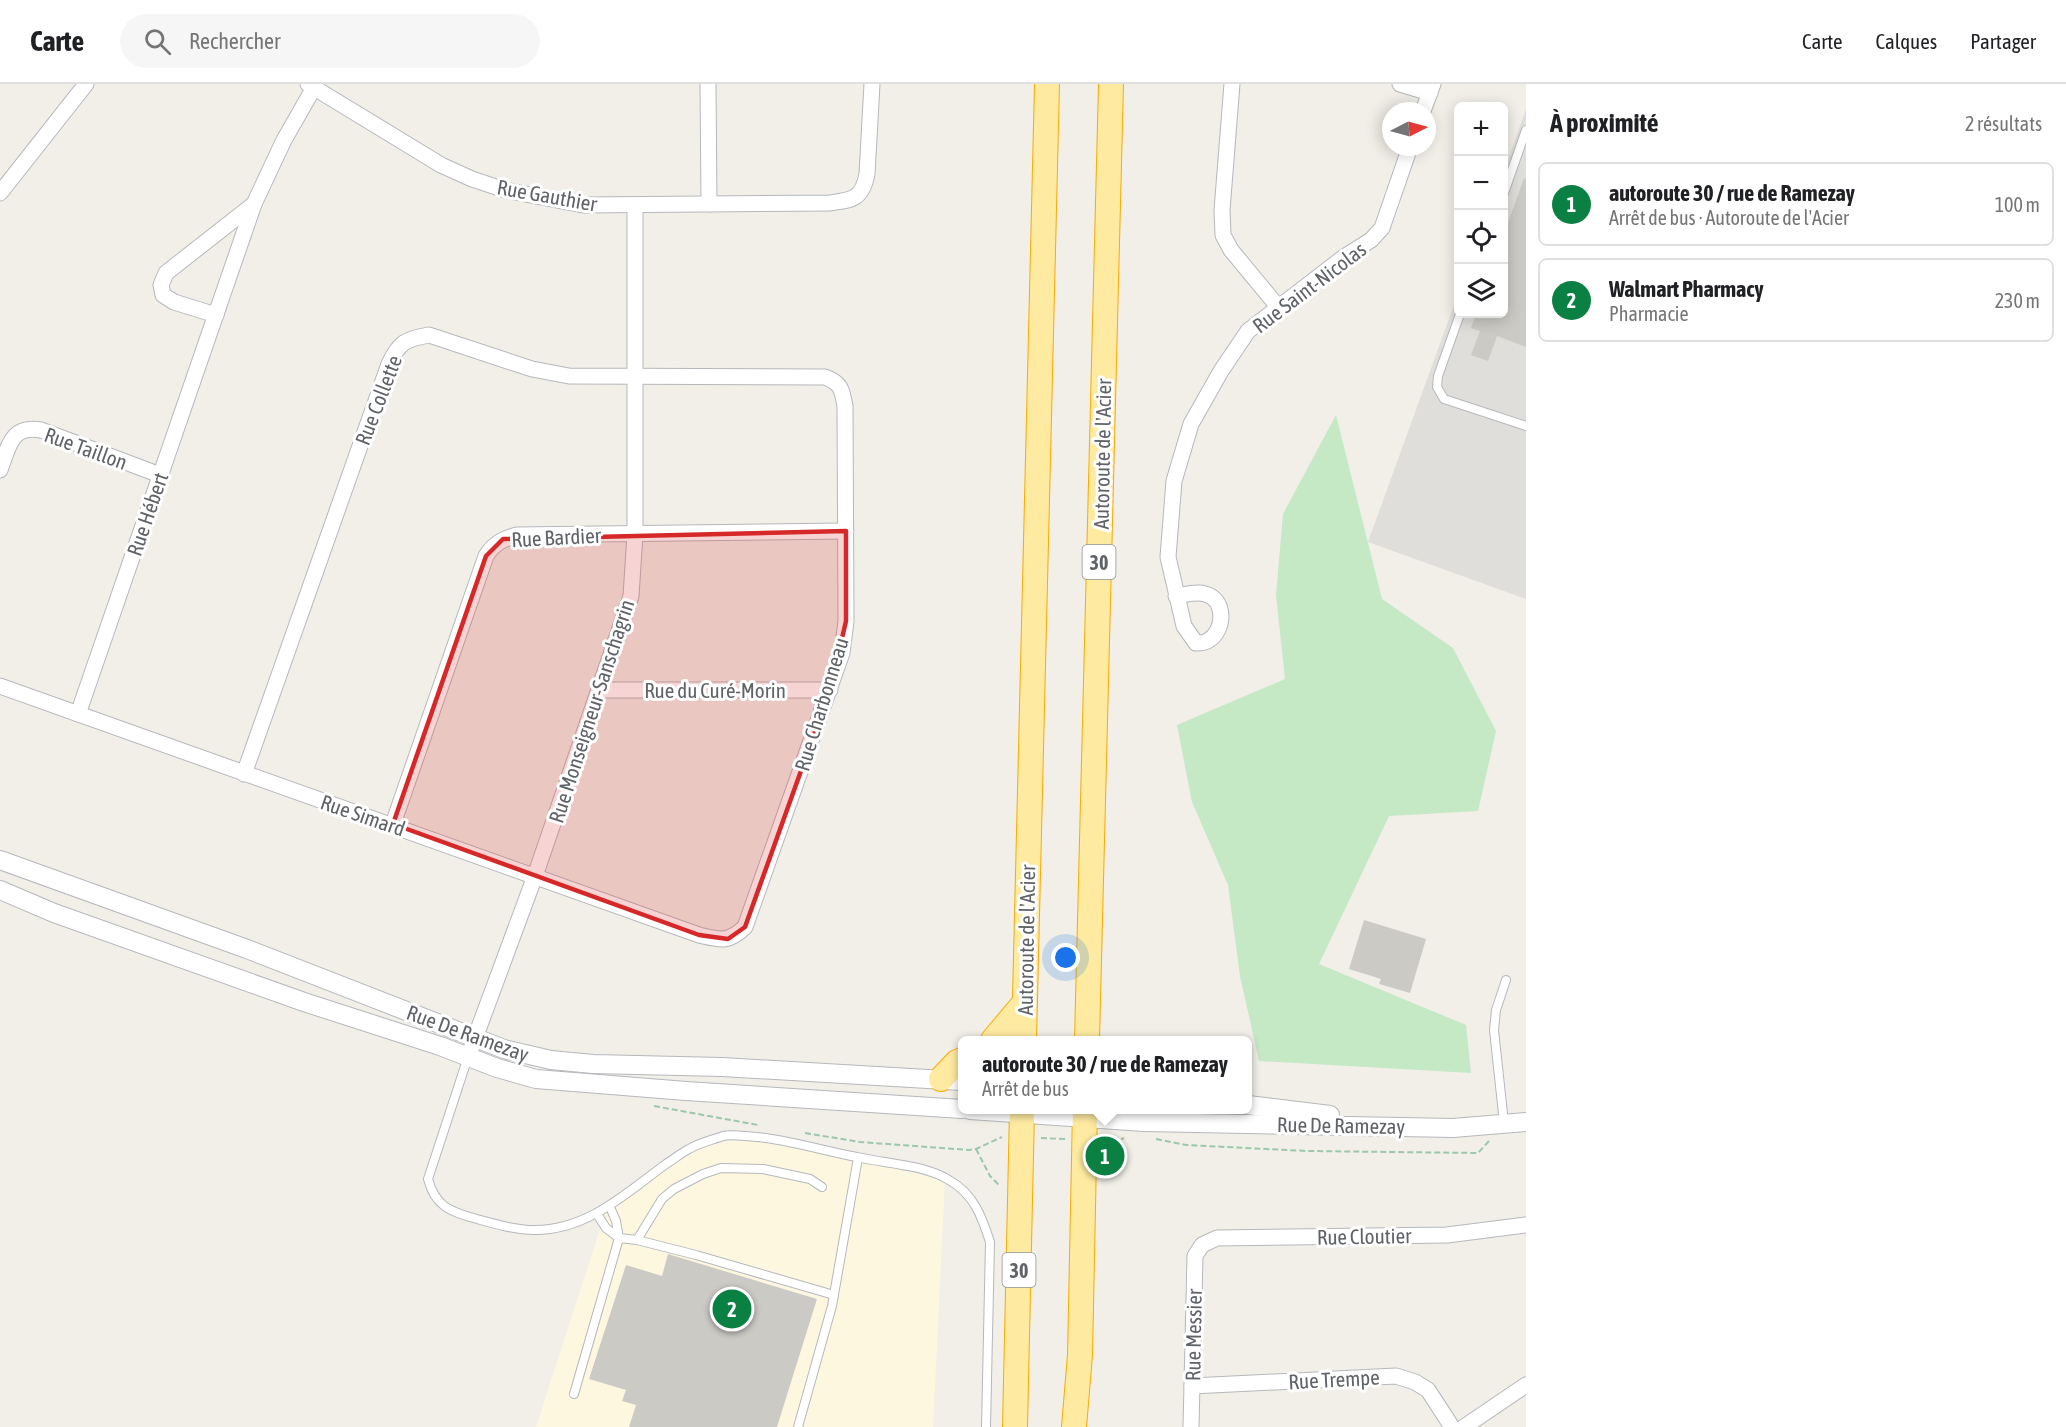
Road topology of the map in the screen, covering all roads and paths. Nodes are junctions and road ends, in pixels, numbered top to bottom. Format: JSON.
{"nodes":[{"id":1,"x":86,"y":84,"type":"edge"},
{"id":2,"x":708,"y":84,"type":"edge"},
{"id":3,"x":872,"y":84,"type":"edge"},
{"id":4,"x":1047,"y":84,"type":"edge"},
{"id":5,"x":1111,"y":84,"type":"edge"},
{"id":6,"x":1232,"y":84,"type":"edge"},
{"id":7,"x":1400,"y":84,"type":"edge"},
{"id":8,"x":313,"y":85,"type":"edge"},
{"id":9,"x":1431,"y":89,"type":"edge"},
{"id":10,"x":1526,"y":130,"type":"edge"},
{"id":11,"x":1407,"y":156,"type":"edge"},
{"id":12,"x":1508,"y":179,"type":"edge"},
{"id":13,"x":0,"y":193,"type":"edge"},
{"id":14,"x":254,"y":204,"type":"junction"},
{"id":15,"x":709,"y":204,"type":"junction"},
{"id":16,"x":635,"y":206,"type":"junction"},
{"id":17,"x":1279,"y":308,"type":"junction"},
{"id":18,"x":216,"y":315,"type":"junction"},
{"id":19,"x":1459,"y":318,"type":"edge"},
{"id":20,"x":635,"y":377,"type":"junction"},
{"id":21,"x":836,"y":381,"type":"joint"},
{"id":22,"x":1526,"y":426,"type":"edge"},
{"id":23,"x":0,"y":470,"type":"edge"},
{"id":24,"x":160,"y":475,"type":"junction"},
{"id":25,"x":846,"y":531,"type":"junction"},
{"id":26,"x":635,"y":534,"type":"junction"},
{"id":27,"x":1176,"y":596,"type":"dead end"},
{"id":28,"x":0,"y":686,"type":"edge"},
{"id":29,"x":600,"y":690,"type":"junction"},
{"id":30,"x":830,"y":690,"type":"junction"},
{"id":31,"x":78,"y":714,"type":"junction"},
{"id":32,"x":244,"y":774,"type":"junction"},
{"id":33,"x":393,"y":824,"type":"junction"},
{"id":34,"x":0,"y":860,"type":"edge"},
{"id":35,"x":38,"y":873,"type":"junction"},
{"id":36,"x":535,"y":876,"type":"junction"},
{"id":37,"x":0,"y":890,"type":"edge"},
{"id":38,"x":29,"y":902,"type":"junction"},
{"id":39,"x":728,"y":939,"type":"joint"},
{"id":40,"x":247,"y":949,"type":"junction"},
{"id":41,"x":239,"y":979,"type":"junction"},
{"id":42,"x":1506,"y":980,"type":"dead end"},
{"id":43,"x":1025,"y":1002,"type":"junction"},
{"id":44,"x":997,"y":1036,"type":"edge"},
{"id":45,"x":1024,"y":1036,"type":"edge"},
{"id":46,"x":1087,"y":1036,"type":"edge"},
{"id":47,"x":475,"y":1037,"type":"junction"},
{"id":48,"x":468,"y":1057,"type":"junction"},
{"id":49,"x":958,"y":1062,"type":"edge"},
{"id":50,"x":952,"y":1080,"type":"edge"},
{"id":51,"x":1252,"y":1105,"type":"edge"},
{"id":52,"x":654,"y":1106,"type":"dead end"},
{"id":53,"x":958,"y":1109,"type":"edge"},
{"id":54,"x":1022,"y":1114,"type":"edge"},
{"id":55,"x":1085,"y":1114,"type":"edge"},
{"id":56,"x":1526,"y":1122,"type":"edge"},
{"id":57,"x":1504,"y":1125,"type":"junction"},
{"id":58,"x":765,"y":1126,"type":"dead end"},
{"id":59,"x":1424,"y":1126,"type":"junction"},
{"id":60,"x":803,"y":1133,"type":"dead end"},
{"id":61,"x":1007,"y":1137,"type":"dead end"},
{"id":62,"x":1130,"y":1137,"type":"dead end"},
{"id":63,"x":1035,"y":1138,"type":"dead end"},
{"id":64,"x":1066,"y":1139,"type":"dead end"},
{"id":65,"x":1152,"y":1139,"type":"dead end"},
{"id":66,"x":1105,"y":1142,"type":"dead end"},
{"id":67,"x":1114,"y":1143,"type":"junction"},
{"id":68,"x":976,"y":1149,"type":"junction"},
{"id":69,"x":1478,"y":1153,"type":"dead end"},
{"id":70,"x":1105,"y":1156,"type":"dead end"},
{"id":71,"x":858,"y":1158,"type":"junction"},
{"id":72,"x":1007,"y":1185,"type":"dead end"},
{"id":73,"x":822,"y":1187,"type":"dead end"},
{"id":74,"x":610,"y":1207,"type":"junction"},
{"id":75,"x":597,"y":1214,"type":"junction"},
{"id":76,"x":1526,"y":1225,"type":"edge"},
{"id":77,"x":619,"y":1238,"type":"junction"},
{"id":78,"x":637,"y":1240,"type":"junction"},
{"id":79,"x":1202,"y":1245,"type":"joint"},
{"id":80,"x":834,"y":1296,"type":"junction"},
{"id":81,"x":1526,"y":1385,"type":"edge"},
{"id":82,"x":1192,"y":1386,"type":"junction"},
{"id":83,"x":574,"y":1394,"type":"dead end"},
{"id":84,"x":798,"y":1427,"type":"edge"},
{"id":85,"x":986,"y":1427,"type":"edge"},
{"id":86,"x":1015,"y":1427,"type":"edge"},
{"id":87,"x":1074,"y":1427,"type":"edge"},
{"id":88,"x":1191,"y":1427,"type":"edge"},
{"id":89,"x":1452,"y":1427,"type":"edge"},
{"id":90,"x":1464,"y":1427,"type":"edge"}],
"edges":[{"from":1,"to":13,"type":"street"},
{"from":2,"to":15,"type":"street"},
{"from":3,"to":15,"type":"street","name":"Rue Gauthier"},
{"from":4,"to":43,"type":"highway","name":"Autoroute de l'Acier"},
{"from":5,"to":46,"type":"highway","name":"Autoroute de l'Acier","number":"30"},
{"from":6,"to":17,"type":"street"},
{"from":7,"to":9,"type":"street"},
{"from":8,"to":14,"type":"street","name":"Rue Hébert"},
{"from":8,"to":16,"type":"street","name":"Rue Gauthier"},
{"from":10,"to":12,"type":"lane"},
{"from":11,"to":17,"type":"street","name":"Rue Saint-Nicolas"},
{"from":14,"to":18,"type":"street","name":"Rue Hébert"},
{"from":14,"to":18,"type":"street","name":"Rue Hébert"},
{"from":15,"to":16,"type":"street","name":"Rue Gauthier"},
{"from":16,"to":20,"type":"street","name":"Rue Monseigneur-Sanschagrin"},
{"from":17,"to":27,"type":"street","name":"Rue Saint-Nicolas"},
{"from":18,"to":24,"type":"street","name":"Rue Hébert"},
{"from":19,"to":22,"type":"lane"},
{"from":20,"to":21,"type":"street","name":"Rue Collette"},
{"from":20,"to":26,"type":"street","name":"Rue Monseigneur-Sanschagrin"},
{"from":20,"to":32,"type":"street","name":"Rue Collette"},
{"from":21,"to":25,"type":"street","name":"Rue Charbonneau"},
{"from":23,"to":24,"type":"street","name":"Rue Taillon"},
{"from":24,"to":31,"type":"street","name":"Rue Hébert"},
{"from":25,"to":26,"type":"street","name":"Rue Bardier"},
{"from":25,"to":30,"type":"street","name":"Rue Charbonneau"},
{"from":26,"to":29,"type":"street","name":"Rue Monseigneur-Sanschagrin"},
{"from":26,"to":33,"type":"street","name":"Rue Bardier"},
{"from":28,"to":31,"type":"street","name":"Rue Simard"},
{"from":29,"to":30,"type":"street","name":"Rue du Curé-Morin"},
{"from":29,"to":36,"type":"street","name":"Rue Monseigneur-Sanschagrin"},
{"from":30,"to":39,"type":"street","name":"Rue Charbonneau"},
{"from":31,"to":32,"type":"street","name":"Rue Simard"},
{"from":32,"to":33,"type":"street","name":"Rue Simard"},
{"from":33,"to":36,"type":"street","name":"Rue Simard"},
{"from":34,"to":35,"type":"street","name":"Rue De Ramezay"},
{"from":35,"to":38,"type":"street"},
{"from":35,"to":40,"type":"street","name":"Rue De Ramezay"},
{"from":36,"to":39,"type":"street","name":"Rue Simard"},
{"from":36,"to":47,"type":"street","name":"Rue Monseigneur-Sanschagrin"},
{"from":37,"to":38,"type":"street","name":"Rue De Ramezay"},
{"from":38,"to":41,"type":"street","name":"Rue De Ramezay"},
{"from":40,"to":41,"type":"street"},
{"from":40,"to":47,"type":"street","name":"Rue De Ramezay"},
{"from":41,"to":48,"type":"street","name":"Rue De Ramezay"},
{"from":42,"to":57,"type":"lane"},
{"from":43,"to":44,"type":"highway"},
{"from":43,"to":45,"type":"highway","name":"Autoroute de l'Acier"},
{"from":47,"to":48,"type":"street","name":"Rue Monseigneur-Sanschagrin"},
{"from":47,"to":50,"type":"street","name":"Rue De Ramezay"},
{"from":48,"to":53,"type":"street","name":"Rue De Ramezay"},
{"from":48,"to":75,"type":"lane"},
{"from":49,"to":50,"type":"highway"},
{"from":51,"to":59,"type":"street","name":"Rue De Ramezay"},
{"from":52,"to":58,"type":"path"},
{"from":54,"to":86,"type":"highway","number":"30"},
{"from":55,"to":59,"type":"street","name":"Rue De Ramezay"},
{"from":55,"to":87,"type":"highway"},
{"from":56,"to":57,"type":"street","name":"Rue De Ramezay"},
{"from":57,"to":59,"type":"street","name":"Rue De Ramezay"},
{"from":60,"to":68,"type":"path"},
{"from":61,"to":68,"type":"path"},
{"from":62,"to":67,"type":"path"},
{"from":63,"to":64,"type":"path"},
{"from":65,"to":69,"type":"path","name":"Rue De Ramezay"},
{"from":66,"to":67,"type":"path"},
{"from":67,"to":70,"type":"path"},
{"from":68,"to":72,"type":"path"},
{"from":71,"to":74,"type":"lane"},
{"from":71,"to":80,"type":"lane"},
{"from":71,"to":85,"type":"lane"},
{"from":73,"to":78,"type":"lane"},
{"from":74,"to":75,"type":"lane"},
{"from":74,"to":77,"type":"lane"},
{"from":75,"to":77,"type":"lane"},
{"from":76,"to":79,"type":"street","name":"Rue Cloutier"},
{"from":77,"to":78,"type":"lane"},
{"from":77,"to":83,"type":"lane"},
{"from":78,"to":80,"type":"lane"},
{"from":79,"to":82,"type":"street","name":"Rue Messier"},
{"from":80,"to":84,"type":"lane"},
{"from":81,"to":90,"type":"street"},
{"from":82,"to":88,"type":"street","name":"Rue Messier"},
{"from":82,"to":89,"type":"street","name":"Rue Trempe"}]}
